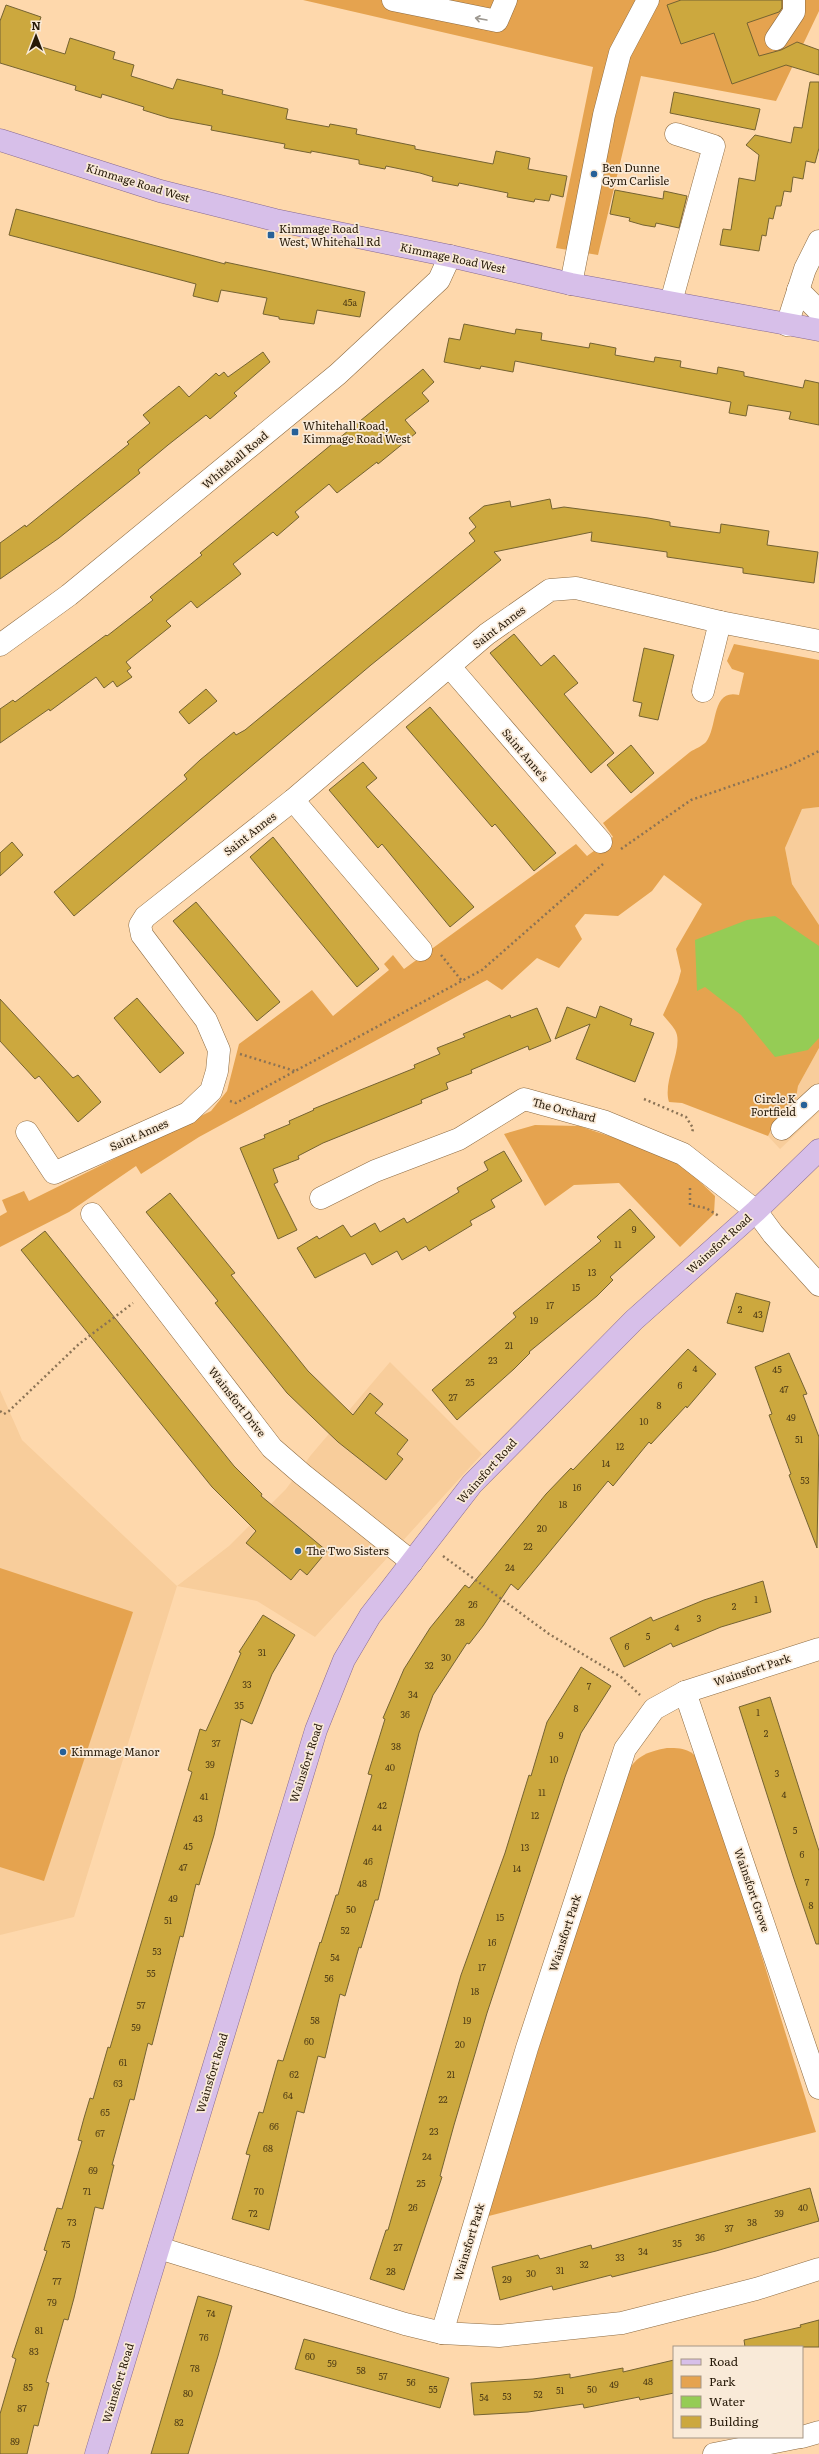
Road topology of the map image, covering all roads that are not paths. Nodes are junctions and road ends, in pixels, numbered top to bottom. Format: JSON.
{"nodes":[{"id":1,"x":393,"y":0,"type":"edge"},
{"id":2,"x":506,"y":0,"type":"edge"},
{"id":3,"x":648,"y":0,"type":"edge"},
{"id":4,"x":794,"y":0,"type":"edge"},
{"id":5,"x":776,"y":39,"type":"dead end"},
{"id":6,"x":676,"y":134,"type":"dead end"},
{"id":7,"x":0,"y":140,"type":"edge"},
{"id":8,"x":819,"y":241,"type":"edge"},
{"id":9,"x":450,"y":256,"type":"junction"},
{"id":10,"x":571,"y":284,"type":"junction"},
{"id":11,"x":798,"y":290,"type":"junction"},
{"id":12,"x":671,"y":302,"type":"junction"},
{"id":13,"x":819,"y":311,"type":"edge"},
{"id":14,"x":787,"y":325,"type":"junction"},
{"id":15,"x":819,"y":330,"type":"edge"},
{"id":16,"x":720,"y":622,"type":"junction"},
{"id":17,"x":819,"y":641,"type":"edge"},
{"id":18,"x":0,"y":644,"type":"edge"},
{"id":19,"x":450,"y":667,"type":"junction"},
{"id":20,"x":703,"y":691,"type":"dead end"},
{"id":21,"x":293,"y":800,"type":"junction"},
{"id":22,"x":608,"y":852,"type":"road end"},
{"id":23,"x":430,"y":951,"type":"road end"},
{"id":24,"x":819,"y":1095,"type":"edge"},
{"id":25,"x":782,"y":1129,"type":"dead end"},
{"id":26,"x":27,"y":1132,"type":"dead end"},
{"id":27,"x":819,"y":1150,"type":"edge"},
{"id":28,"x":320,"y":1198,"type":"dead end"},
{"id":29,"x":756,"y":1211,"type":"junction"},
{"id":30,"x":92,"y":1214,"type":"dead end"},
{"id":31,"x":819,"y":1285,"type":"edge"},
{"id":32,"x":412,"y":1562,"type":"junction"},
{"id":33,"x":819,"y":1649,"type":"edge"},
{"id":34,"x":685,"y":1692,"type":"junction"},
{"id":35,"x":819,"y":2088,"type":"edge"},
{"id":36,"x":159,"y":2248,"type":"junction"},
{"id":37,"x":819,"y":2269,"type":"edge"},
{"id":38,"x":442,"y":2333,"type":"junction"},
{"id":39,"x":819,"y":2432,"type":"edge"},
{"id":40,"x":803,"y":2436,"type":"edge"},
{"id":41,"x":796,"y":2438,"type":"edge"},
{"id":42,"x":96,"y":2454,"type":"edge"},
{"id":43,"x":714,"y":2454,"type":"edge"}],
"edges":[{"from":2,"to":1,"type":"street","one_way":true},
{"from":3,"to":10,"type":"street"},
{"from":4,"to":5,"type":"street"},
{"from":6,"to":12,"type":"street"},
{"from":7,"to":9,"type":"main road","name":"Kimmage Road West"},
{"from":8,"to":11,"type":"street"},
{"from":9,"to":10,"type":"main road","name":"Kimmage Road West"},
{"from":9,"to":18,"type":"street","name":"Whitehall Road"},
{"from":10,"to":12,"type":"main road","name":"Kimmage Road West"},
{"from":11,"to":13,"type":"street"},
{"from":11,"to":14,"type":"street"},
{"from":12,"to":14,"type":"main road","name":"Kimmage Road West"},
{"from":14,"to":15,"type":"main road","name":"Kimmage Road West"},
{"from":16,"to":17,"type":"street","name":"Saint Annes"},
{"from":16,"to":19,"type":"street","name":"Saint Annes"},
{"from":16,"to":20,"type":"street"},
{"from":19,"to":21,"type":"street","name":"Saint Annes"},
{"from":19,"to":22,"type":"street","name":"Saint Anne's"},
{"from":21,"to":23,"type":"street"},
{"from":21,"to":26,"type":"street","name":"Saint Annes"},
{"from":24,"to":25,"type":"street"},
{"from":27,"to":29,"type":"main road","name":"Wainsfort Road"},
{"from":28,"to":29,"type":"street","name":"The Orchard"},
{"from":29,"to":31,"type":"street","name":"The Orchard"},
{"from":29,"to":32,"type":"main road","name":"Wainsfort Road"},
{"from":30,"to":32,"type":"street","name":"Wainsfort Drive"},
{"from":32,"to":36,"type":"main road","name":"Wainsfort Road"},
{"from":33,"to":34,"type":"street","name":"Wainsfort Park"},
{"from":34,"to":35,"type":"street","name":"Wainsfort Grove"},
{"from":34,"to":38,"type":"street","name":"Wainsfort Park"},
{"from":36,"to":38,"type":"street"},
{"from":36,"to":42,"type":"main road","name":"Wainsfort Road"},
{"from":37,"to":38,"type":"street"},
{"from":39,"to":40,"type":"street"},
{"from":41,"to":43,"type":"street"}]}
